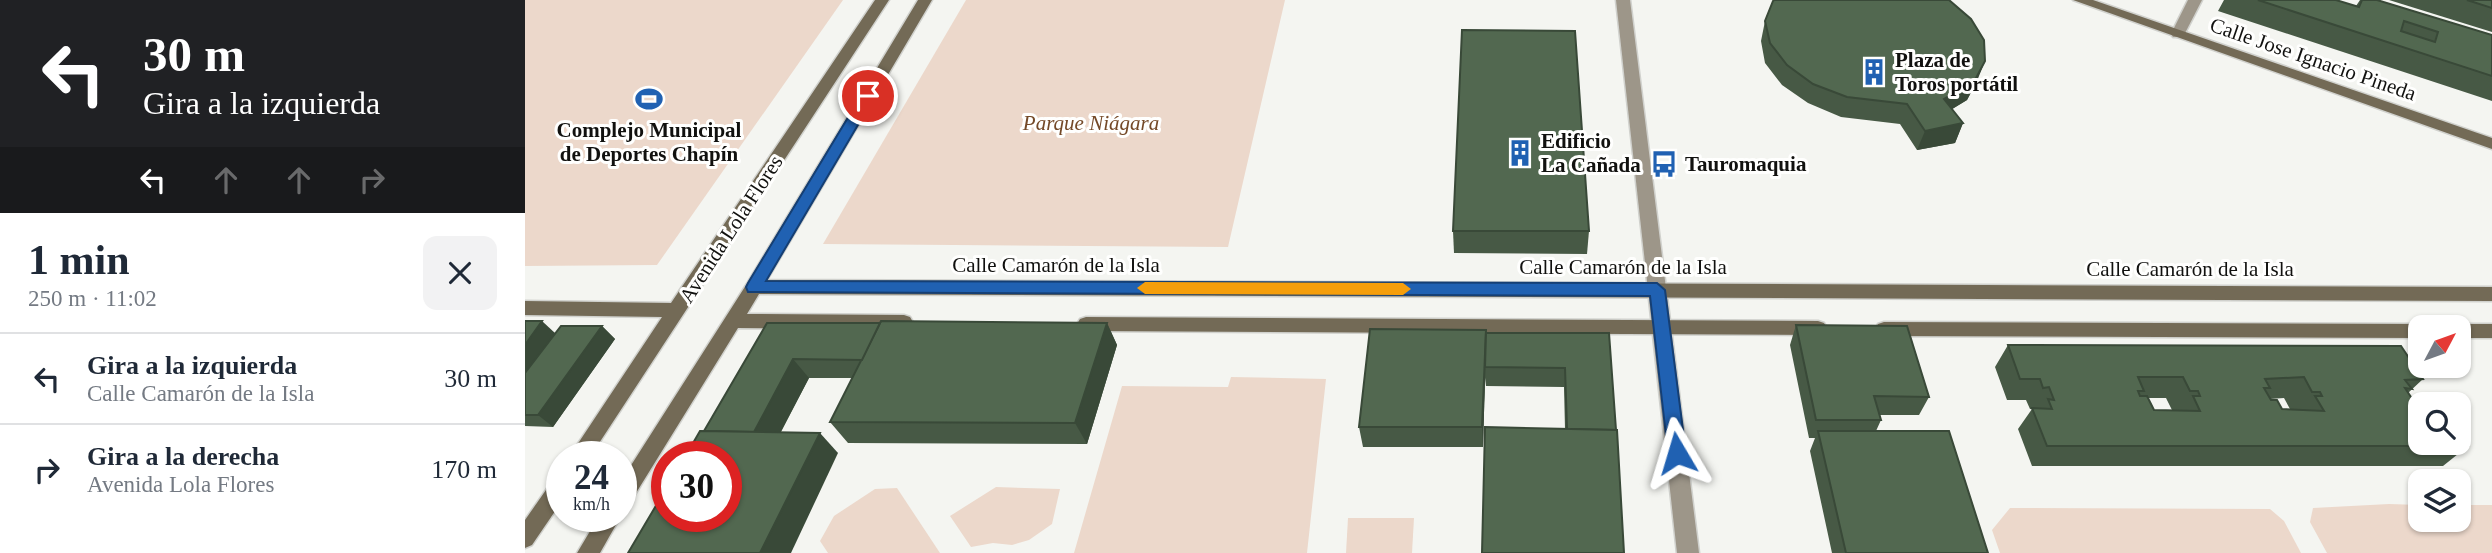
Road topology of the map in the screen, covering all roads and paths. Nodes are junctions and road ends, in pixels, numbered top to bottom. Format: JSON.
{"nodes":[{"id":1,"x":882,"y":0,"type":"edge"},
{"id":2,"x":925,"y":0,"type":"edge"},
{"id":3,"x":1623,"y":0,"type":"edge"},
{"id":4,"x":2080,"y":0,"type":"edge"},
{"id":5,"x":2195,"y":0,"type":"edge"},
{"id":6,"x":2178,"y":34,"type":"junction"},
{"id":7,"x":2492,"y":144,"type":"edge"},
{"id":8,"x":754,"y":287,"type":"junction"},
{"id":9,"x":1657,"y":290,"type":"junction"},
{"id":10,"x":2492,"y":294,"type":"edge"},
{"id":11,"x":525,"y":308,"type":"edge"},
{"id":12,"x":677,"y":310,"type":"junction"},
{"id":13,"x":733,"y":321,"type":"junction"},
{"id":14,"x":927,"y":323,"type":"edge"},
{"id":15,"x":1066,"y":324,"type":"edge"},
{"id":16,"x":1662,"y":328,"type":"junction"},
{"id":17,"x":1840,"y":328,"type":"edge"},
{"id":18,"x":1868,"y":328,"type":"edge"},
{"id":19,"x":2408,"y":331,"type":"edge"},
{"id":20,"x":2471,"y":331,"type":"edge"},
{"id":21,"x":2492,"y":331,"type":"edge"},
{"id":22,"x":590,"y":441,"type":"edge"},
{"id":23,"x":637,"y":474,"type":"edge"},
{"id":24,"x":546,"y":507,"type":"edge"},
{"id":25,"x":601,"y":532,"type":"edge"},
{"id":26,"x":525,"y":538,"type":"edge"},
{"id":27,"x":588,"y":553,"type":"edge"},
{"id":28,"x":1688,"y":553,"type":"edge"}],
"edges":[{"from":1,"to":12,"type":"street","name":"Avenida Lola Flores"},
{"from":2,"to":8,"type":"street"},
{"from":3,"to":9,"type":"street"},
{"from":4,"to":6,"type":"street","name":"Calle Jose Ignacio Pineda"},
{"from":5,"to":6,"type":"street"},
{"from":6,"to":7,"type":"street","name":"Calle Jose Ignacio Pineda"},
{"from":8,"to":9,"type":"street","name":"Calle Camarón de la Isla"},
{"from":8,"to":13,"type":"street"},
{"from":9,"to":10,"type":"street","name":"Calle Camarón de la Isla"},
{"from":9,"to":16,"type":"street"},
{"from":11,"to":12,"type":"street"},
{"from":12,"to":22,"type":"street","name":"Avenida Lola Flores"},
{"from":13,"to":14,"type":"street"},
{"from":13,"to":23,"type":"street"},
{"from":15,"to":16,"type":"street"},
{"from":16,"to":17,"type":"street"},
{"from":16,"to":28,"type":"street"},
{"from":18,"to":19,"type":"street"},
{"from":20,"to":21,"type":"street"},
{"from":24,"to":26,"type":"street"},
{"from":25,"to":27,"type":"street"}]}
